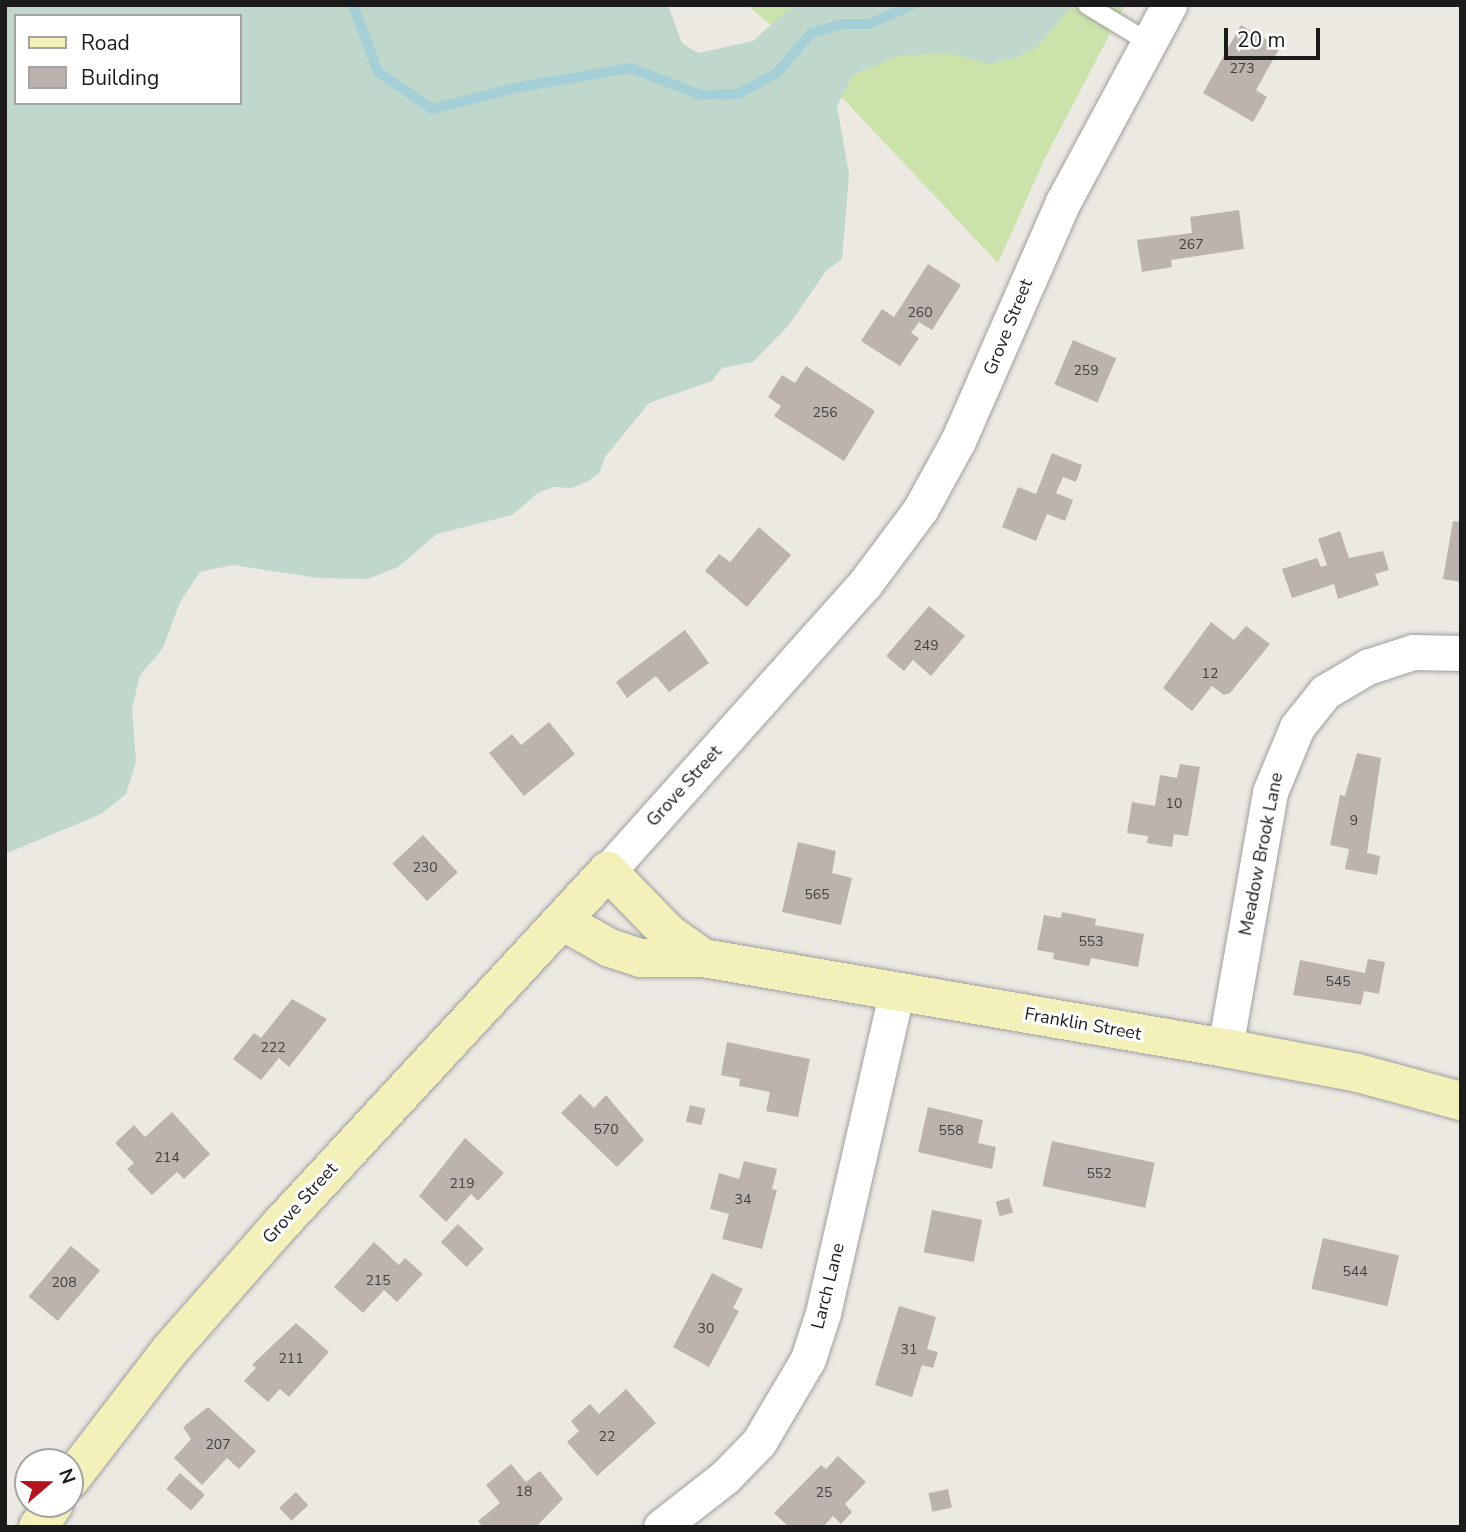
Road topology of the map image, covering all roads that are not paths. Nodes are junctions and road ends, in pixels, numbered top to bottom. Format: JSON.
{"nodes":[{"id":1,"x":1087,"y":5,"type":"edge"},
{"id":2,"x":1169,"y":5,"type":"edge"},
{"id":3,"x":1148,"y":42,"type":"junction"},
{"id":4,"x":1461,"y":653,"type":"edge"},
{"id":5,"x":608,"y":871,"type":"junction"},
{"id":6,"x":562,"y":921,"type":"junction"},
{"id":7,"x":703,"y":958,"type":"junction"},
{"id":8,"x":897,"y":991,"type":"junction"},
{"id":9,"x":1225,"y":1048,"type":"junction"},
{"id":10,"x":1461,"y":1101,"type":"edge"},
{"id":11,"x":84,"y":1462,"type":"edge"},
{"id":12,"x":661,"y":1527,"type":"edge"}],
"edges":[{"from":1,"to":3,"type":"lane"},
{"from":2,"to":3,"type":"street","name":"Grove Street"},
{"from":3,"to":5,"type":"street","name":"Grove Street"},
{"from":4,"to":9,"type":"street","name":"Meadow Brook Lane"},
{"from":5,"to":6,"type":"main road","name":"Grove Street"},
{"from":5,"to":7,"type":"main road","name":"Franklin Street"},
{"from":6,"to":7,"type":"main road","name":"Franklin Street"},
{"from":6,"to":11,"type":"main road","name":"Grove Street"},
{"from":7,"to":8,"type":"main road","name":"Franklin Street"},
{"from":8,"to":9,"type":"main road","name":"Franklin Street"},
{"from":8,"to":12,"type":"street","name":"Larch Lane"},
{"from":9,"to":10,"type":"main road","name":"Franklin Street"}]}
